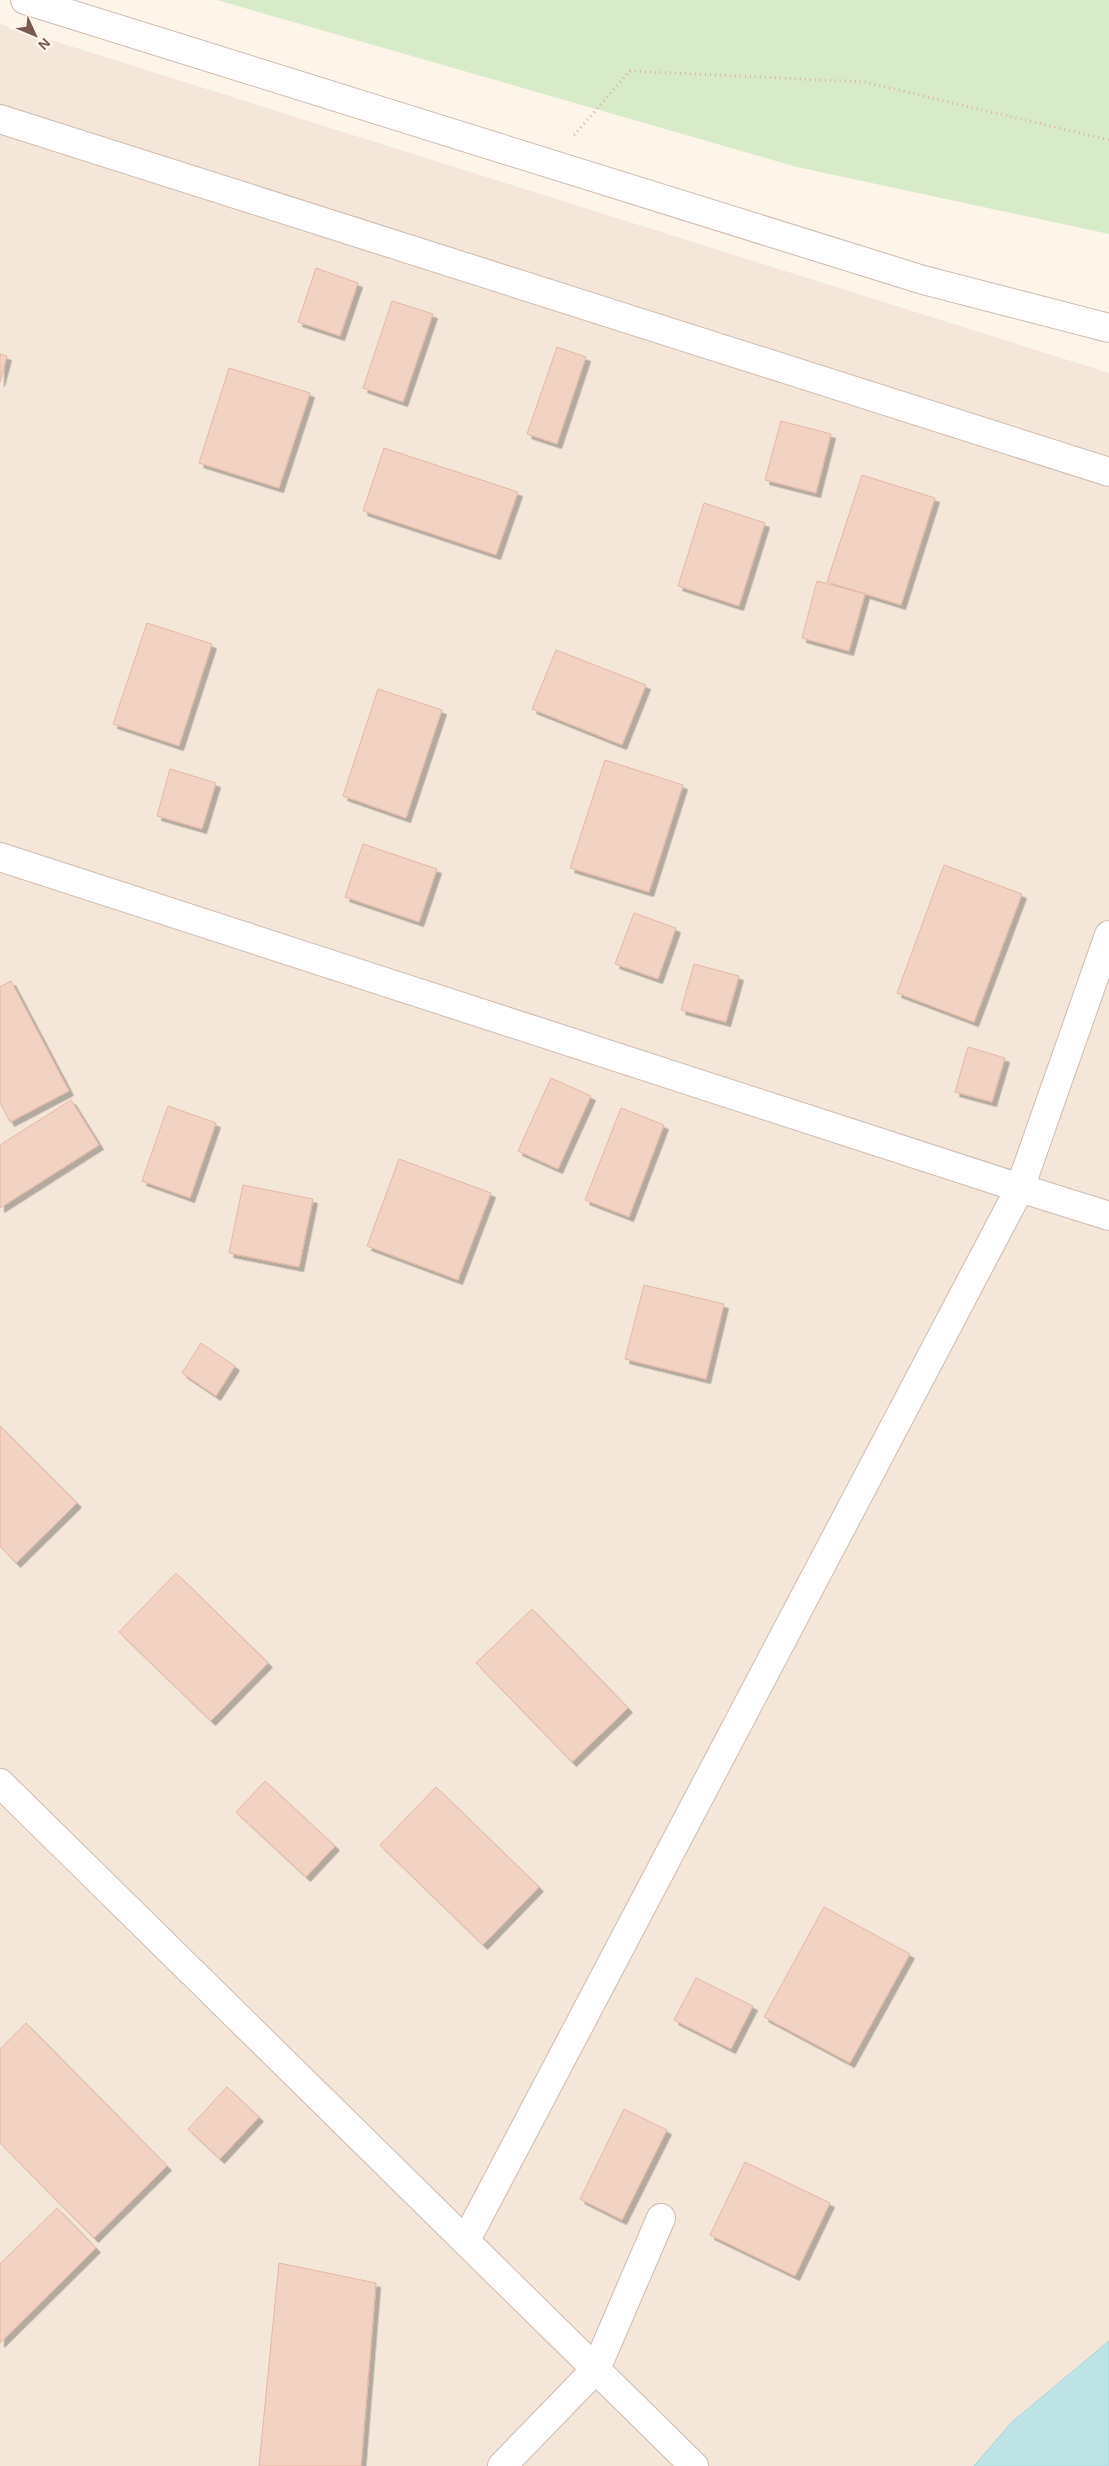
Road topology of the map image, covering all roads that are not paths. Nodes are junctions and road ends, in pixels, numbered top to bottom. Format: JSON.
{"nodes":[{"id":1,"x":25,"y":0,"type":"edge"},
{"id":2,"x":0,"y":120,"type":"edge"},
{"id":3,"x":1109,"y":328,"type":"edge"},
{"id":4,"x":1109,"y":472,"type":"edge"},
{"id":5,"x":0,"y":857,"type":"edge"},
{"id":6,"x":1109,"y":935,"type":"edge"},
{"id":7,"x":1020,"y":1188,"type":"junction"},
{"id":8,"x":1109,"y":1216,"type":"edge"},
{"id":9,"x":0,"y":1783,"type":"edge"},
{"id":10,"x":661,"y":2218,"type":"dead end"},
{"id":11,"x":466,"y":2240,"type":"junction"},
{"id":12,"x":596,"y":2369,"type":"junction"},
{"id":13,"x":502,"y":2466,"type":"edge"},
{"id":14,"x":694,"y":2466,"type":"edge"}],
"edges":[{"from":1,"to":3,"type":"street"},
{"from":2,"to":4,"type":"street"},
{"from":5,"to":7,"type":"street"},
{"from":6,"to":7,"type":"street"},
{"from":7,"to":8,"type":"street"},
{"from":7,"to":11,"type":"street"},
{"from":9,"to":11,"type":"street"},
{"from":10,"to":12,"type":"street"},
{"from":11,"to":12,"type":"street"},
{"from":12,"to":13,"type":"street"},
{"from":12,"to":14,"type":"street"}]}
